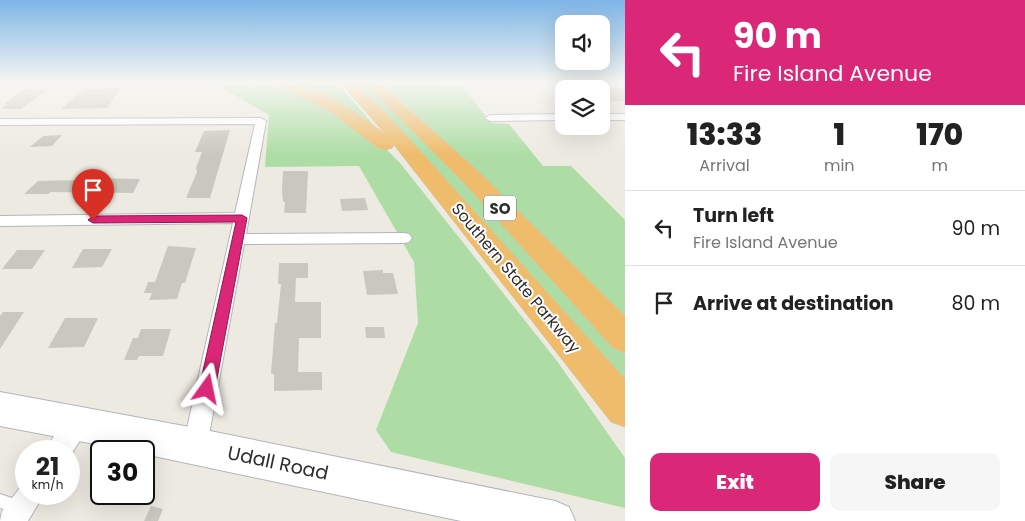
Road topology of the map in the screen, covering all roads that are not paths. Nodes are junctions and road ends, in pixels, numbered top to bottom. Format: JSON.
{"nodes":[{"id":1,"x":334,"y":106,"type":"edge"},
{"id":2,"x":363,"y":106,"type":"edge"},
{"id":3,"x":370,"y":106,"type":"edge"},
{"id":4,"x":397,"y":106,"type":"edge"},
{"id":5,"x":555,"y":117,"type":"edge"},
{"id":6,"x":610,"y":117,"type":"edge"},
{"id":7,"x":625,"y":117,"type":"edge"},
{"id":8,"x":490,"y":118,"type":"dead end"},
{"id":9,"x":0,"y":122,"type":"edge"},
{"id":10,"x":405,"y":149,"type":"junction"},
{"id":11,"x":242,"y":218,"type":"junction"},
{"id":12,"x":467,"y":220,"type":"junction"},
{"id":13,"x":0,"y":221,"type":"edge"},
{"id":14,"x":404,"y":238,"type":"dead end"},
{"id":15,"x":238,"y":239,"type":"junction"},
{"id":16,"x":625,"y":338,"type":"edge"},
{"id":17,"x":625,"y":408,"type":"edge"},
{"id":18,"x":0,"y":409,"type":"edge"},
{"id":19,"x":69,"y":437,"type":"edge"},
{"id":20,"x":195,"y":446,"type":"junction"},
{"id":21,"x":555,"y":521,"type":"edge"}],
"edges":[{"from":1,"to":12,"type":"highway"},
{"from":2,"to":10,"type":"highway","name":"Southern State Parkway","number":"SO"},
{"from":3,"to":10,"type":"highway","name":"Southern State Parkway","number":"SO"},
{"from":4,"to":16,"type":"highway","name":"Southern State Parkway","number":"SO"},
{"from":5,"to":8,"type":"street"},
{"from":6,"to":7,"type":"street"},
{"from":9,"to":11,"type":"street"},
{"from":10,"to":12,"type":"highway","name":"Southern State Parkway","number":"SO"},
{"from":11,"to":13,"type":"street"},
{"from":11,"to":15,"type":"street"},
{"from":12,"to":17,"type":"highway","name":"Southern State Parkway","number":"SO"},
{"from":14,"to":15,"type":"street"},
{"from":15,"to":20,"type":"street"},
{"from":18,"to":19,"type":"street","name":"Udall Road"},
{"from":19,"to":20,"type":"street","name":"Udall Road"},
{"from":20,"to":21,"type":"street","name":"Udall Road"}]}
